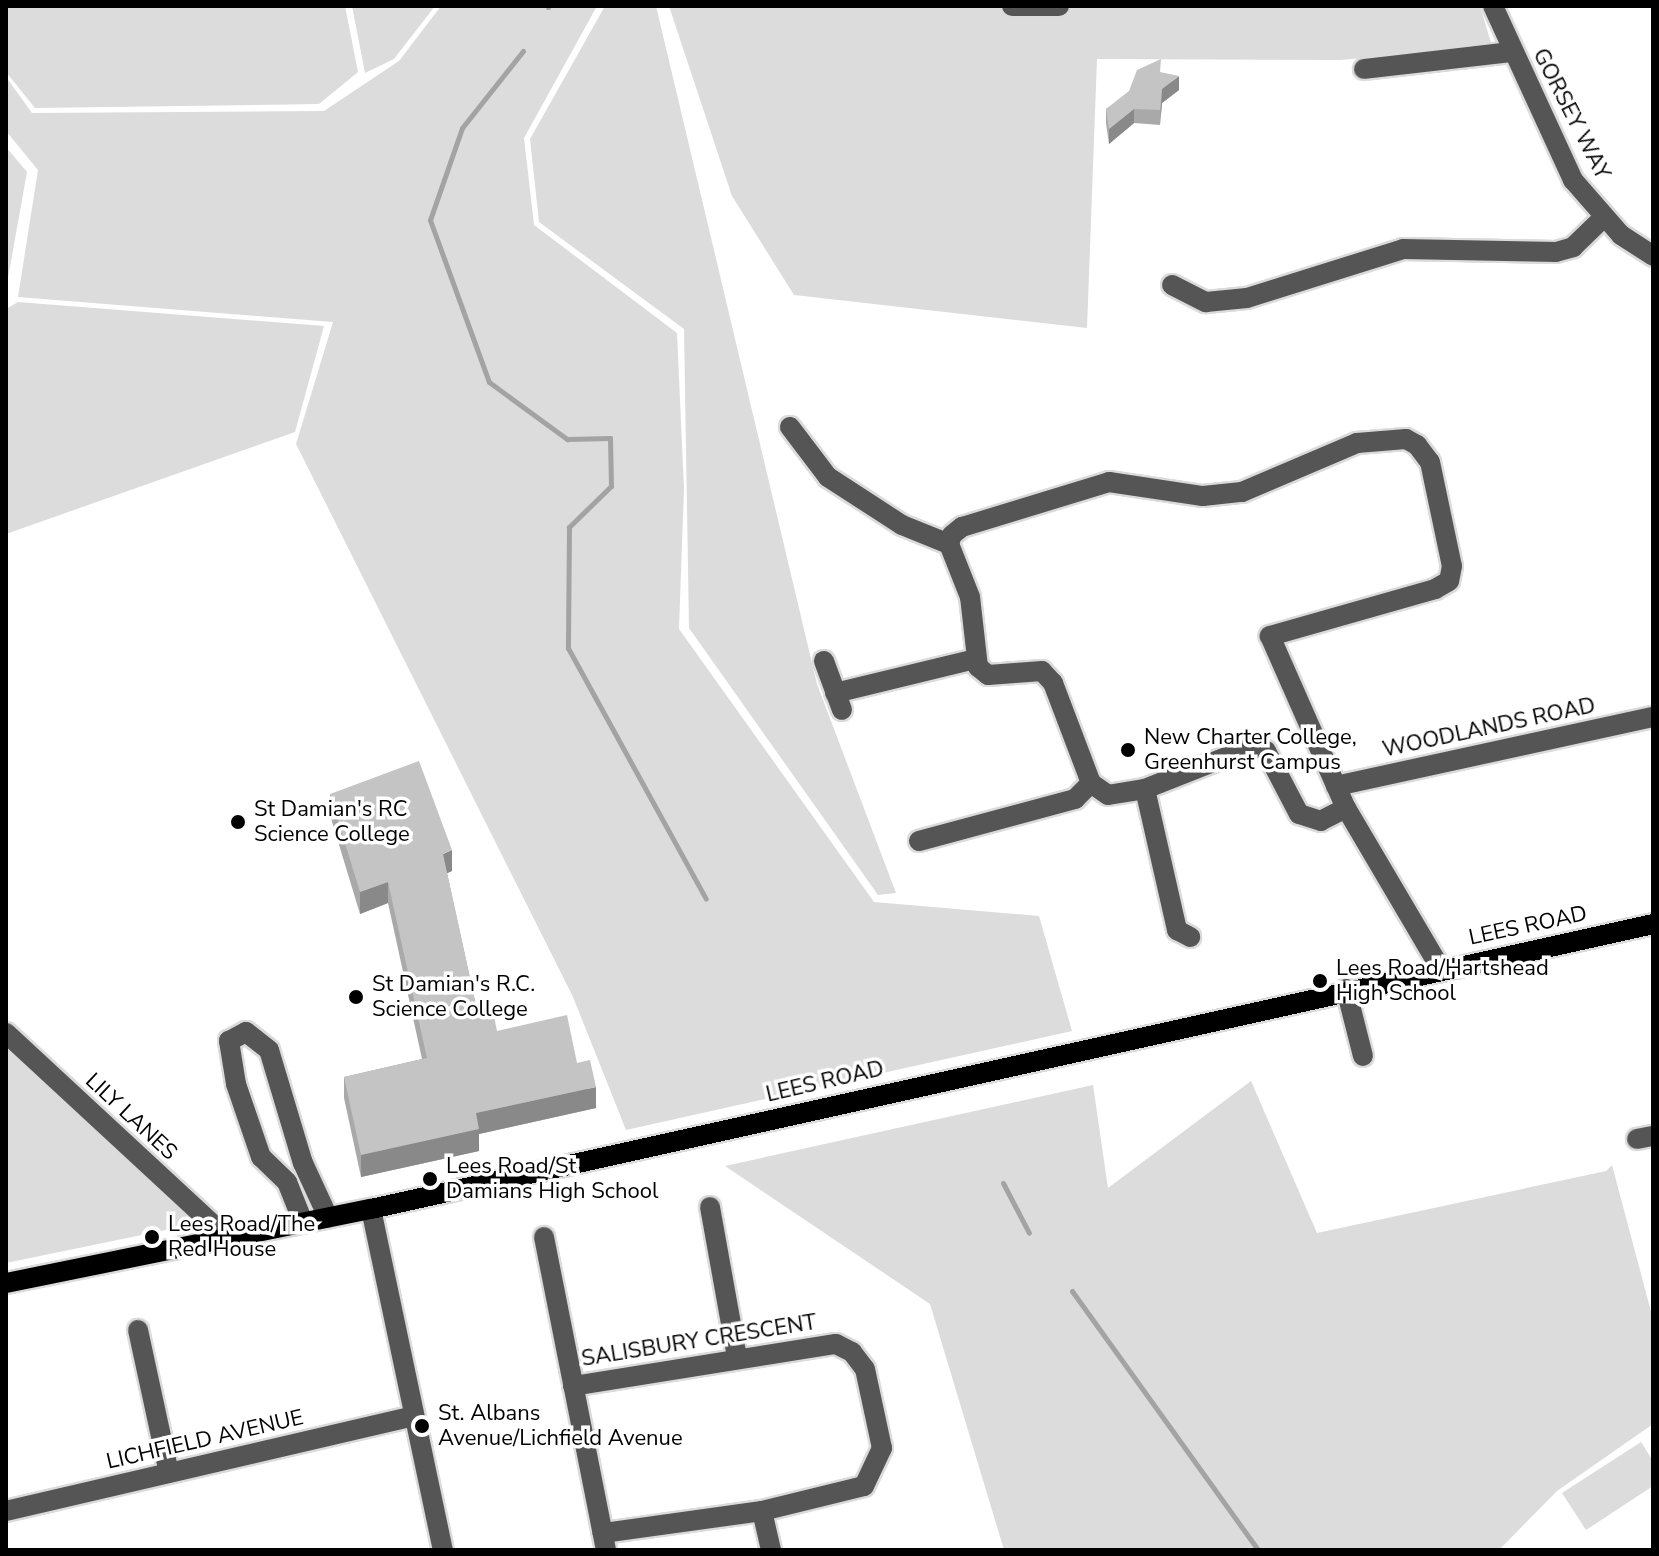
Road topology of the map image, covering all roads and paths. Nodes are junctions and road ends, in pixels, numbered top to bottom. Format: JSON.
{"nodes":[{"id":1,"x":1012,"y":6,"type":"edge"},
{"id":2,"x":1493,"y":6,"type":"edge"},
{"id":3,"x":1049,"y":7,"type":"edge"},
{"id":4,"x":1512,"y":52,"type":"junction"},
{"id":5,"x":1364,"y":69,"type":"dead end"},
{"id":6,"x":1603,"y":218,"type":"junction"},
{"id":7,"x":1653,"y":256,"type":"edge"},
{"id":8,"x":1172,"y":285,"type":"dead end"},
{"id":9,"x":790,"y":427,"type":"dead end"},
{"id":10,"x":949,"y":544,"type":"junction"},
{"id":11,"x":976,"y":659,"type":"junction"},
{"id":12,"x":824,"y":661,"type":"dead end"},
{"id":13,"x":1653,"y":717,"type":"edge"},
{"id":14,"x":1091,"y":783,"type":"junction"},
{"id":15,"x":1336,"y":786,"type":"junction"},
{"id":16,"x":1145,"y":789,"type":"junction"},
{"id":17,"x":1346,"y":808,"type":"junction"},
{"id":18,"x":919,"y":841,"type":"dead end"},
{"id":19,"x":1653,"y":924,"type":"edge"},
{"id":20,"x":1190,"y":937,"type":"dead end"},
{"id":21,"x":1441,"y":969,"type":"junction"},
{"id":22,"x":1346,"y":989,"type":"junction"},
{"id":23,"x":6,"y":1033,"type":"edge"},
{"id":24,"x":1363,"y":1056,"type":"dead end"},
{"id":25,"x":710,"y":1207,"type":"dead end"},
{"id":26,"x":371,"y":1209,"type":"junction"},
{"id":27,"x":328,"y":1217,"type":"junction"},
{"id":28,"x":303,"y":1222,"type":"junction"},
{"id":29,"x":225,"y":1236,"type":"junction"},
{"id":30,"x":544,"y":1237,"type":"dead end"},
{"id":31,"x":6,"y":1283,"type":"edge"},
{"id":32,"x":138,"y":1330,"type":"dead end"},
{"id":33,"x":737,"y":1357,"type":"junction"},
{"id":34,"x":573,"y":1386,"type":"junction"},
{"id":35,"x":414,"y":1416,"type":"junction"},
{"id":36,"x":169,"y":1473,"type":"junction"},
{"id":37,"x":6,"y":1511,"type":"edge"},
{"id":38,"x":762,"y":1511,"type":"junction"},
{"id":39,"x":604,"y":1542,"type":"edge"},
{"id":40,"x":443,"y":1550,"type":"edge"},
{"id":41,"x":771,"y":1550,"type":"edge"}],
"edges":[{"from":1,"to":3,"type":"street"},
{"from":2,"to":4,"type":"street","name":"GORSEY WAY"},
{"from":4,"to":5,"type":"street"},
{"from":4,"to":6,"type":"street","name":"GORSEY WAY"},
{"from":6,"to":7,"type":"street","name":"GORSEY WAY"},
{"from":6,"to":8,"type":"street"},
{"from":9,"to":10,"type":"street"},
{"from":10,"to":11,"type":"street"},
{"from":10,"to":15,"type":"street"},
{"from":11,"to":12,"type":"street"},
{"from":11,"to":14,"type":"street"},
{"from":13,"to":15,"type":"street","name":"WOODLANDS ROAD"},
{"from":14,"to":16,"type":"street"},
{"from":14,"to":18,"type":"street"},
{"from":15,"to":17,"type":"street"},
{"from":16,"to":17,"type":"street"},
{"from":16,"to":20,"type":"street"},
{"from":17,"to":21,"type":"street"},
{"from":19,"to":21,"type":"main road","name":"LEES ROAD"},
{"from":21,"to":22,"type":"main road","name":"LEES ROAD"},
{"from":22,"to":24,"type":"street"},
{"from":22,"to":26,"type":"main road","name":"LEES ROAD"},
{"from":23,"to":29,"type":"street","name":"LILY LANES"},
{"from":25,"to":33,"type":"street"},
{"from":26,"to":27,"type":"main road","name":"LEES ROAD"},
{"from":26,"to":35,"type":"street"},
{"from":27,"to":28,"type":"main road","name":"LEES ROAD"},
{"from":27,"to":28,"type":"street"},
{"from":28,"to":29,"type":"main road","name":"LEES ROAD"},
{"from":29,"to":31,"type":"main road","name":"LEES ROAD"},
{"from":30,"to":34,"type":"street"},
{"from":32,"to":36,"type":"street"},
{"from":33,"to":34,"type":"street","name":"SALISBURY CRESCENT"},
{"from":33,"to":38,"type":"street","name":"SALISBURY CRESCENT"},
{"from":34,"to":39,"type":"street"},
{"from":35,"to":36,"type":"street","name":"LICHFIELD AVENUE"},
{"from":35,"to":40,"type":"street"},
{"from":36,"to":37,"type":"street","name":"LICHFIELD AVENUE"},
{"from":38,"to":39,"type":"street","name":"SALISBURY CRESCENT"},
{"from":38,"to":41,"type":"street"}]}
